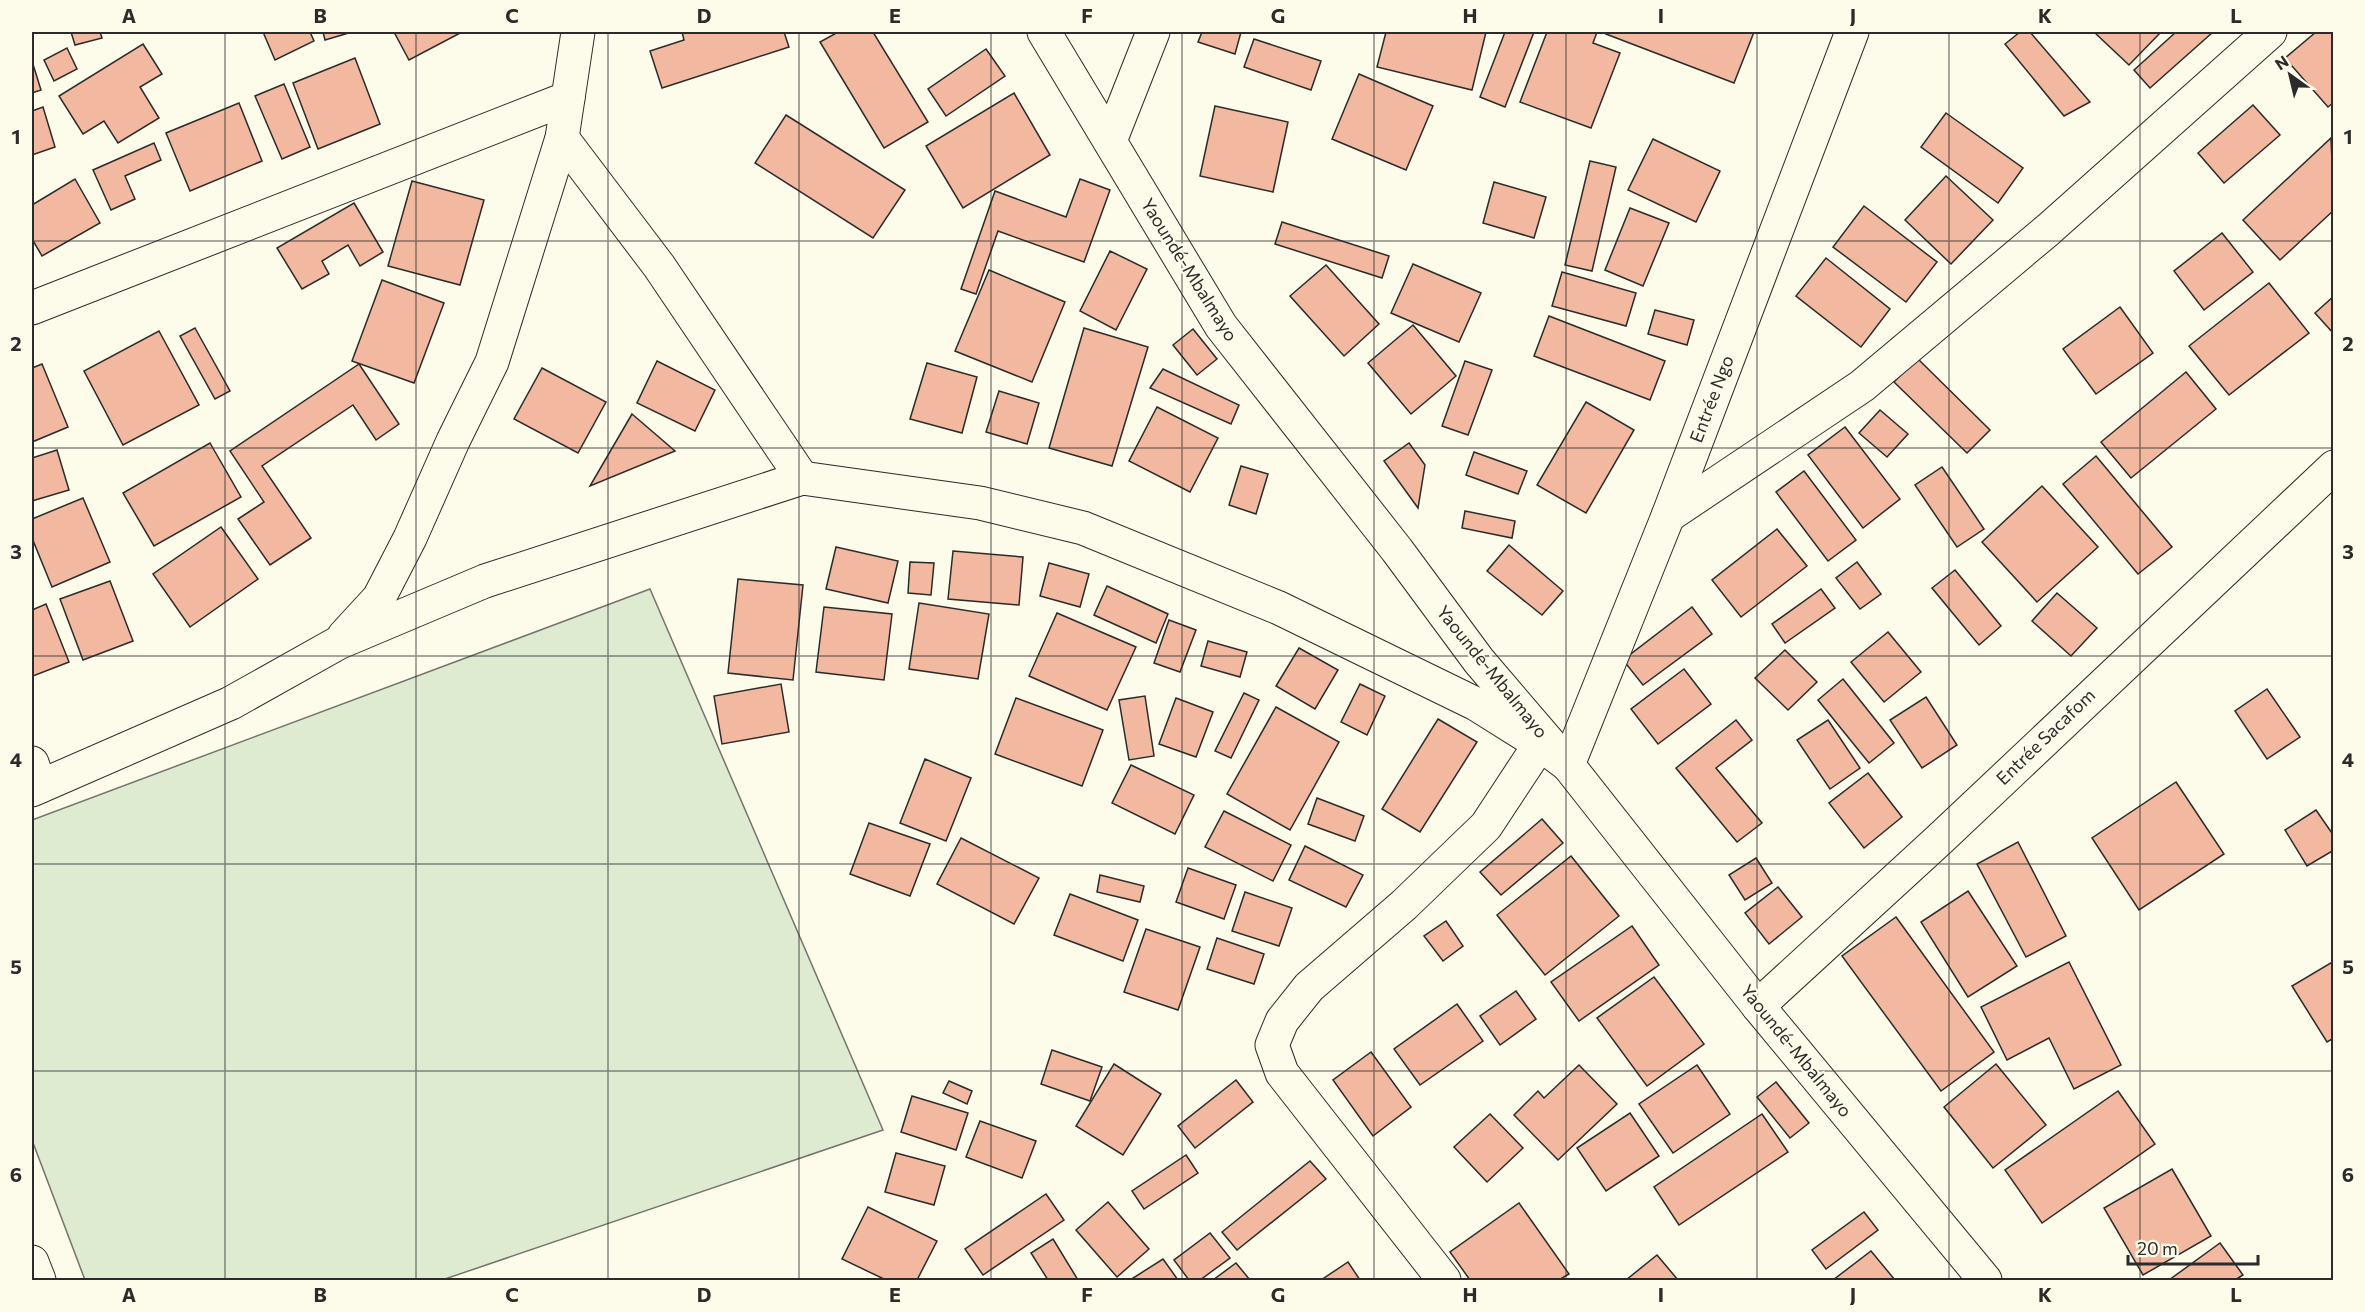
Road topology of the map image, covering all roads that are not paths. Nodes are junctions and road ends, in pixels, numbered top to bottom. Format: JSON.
{"nodes":[{"id":1,"x":578,"y":32,"type":"edge"},
{"id":2,"x":1044,"y":32,"type":"edge"},
{"id":3,"x":1153,"y":32,"type":"edge"},
{"id":4,"x":1852,"y":32,"type":"edge"},
{"id":5,"x":2270,"y":32,"type":"edge"},
{"id":6,"x":568,"y":98,"type":"junction"},
{"id":7,"x":562,"y":138,"type":"junction"},
{"id":8,"x":1110,"y":141,"type":"junction"},
{"id":9,"x":32,"y":308,"type":"edge"},
{"id":10,"x":2334,"y":467,"type":"edge"},
{"id":11,"x":802,"y":478,"type":"junction"},
{"id":12,"x":1668,"y":516,"type":"junction"},
{"id":13,"x":338,"y":643,"type":"junction"},
{"id":14,"x":1540,"y":744,"type":"junction"},
{"id":15,"x":1568,"y":765,"type":"junction"},
{"id":16,"x":34,"y":780,"type":"edge"},
{"id":17,"x":1758,"y":1005,"type":"junction"},
{"id":18,"x":32,"y":1262,"type":"edge"},
{"id":19,"x":39,"y":1281,"type":"edge"},
{"id":20,"x":1444,"y":1281,"type":"edge"},
{"id":21,"x":1985,"y":1281,"type":"edge"}],
"edges":[{"from":1,"to":6,"type":"main road"},
{"from":2,"to":8,"type":"main road","name":"Yaoundé-Mbalmayo"},
{"from":3,"to":8,"type":"main road"},
{"from":4,"to":12,"type":"main road","name":"Entrée Ngo"},
{"from":5,"to":12,"type":"main road"},
{"from":6,"to":7,"type":"main road"},
{"from":6,"to":9,"type":"main road"},
{"from":7,"to":11,"type":"main road"},
{"from":7,"to":13,"type":"main road"},
{"from":8,"to":15,"type":"main road","name":"Yaoundé-Mbalmayo"},
{"from":10,"to":17,"type":"main road","name":"Entrée Sacafom"},
{"from":11,"to":13,"type":"main road"},
{"from":11,"to":14,"type":"main road"},
{"from":12,"to":15,"type":"main road","name":"Entrée Ngo"},
{"from":13,"to":16,"type":"main road"},
{"from":14,"to":15,"type":"main road"},
{"from":14,"to":20,"type":"main road"},
{"from":15,"to":17,"type":"main road","name":"Yaoundé-Mbalmayo"},
{"from":17,"to":21,"type":"main road","name":"Yaoundé-Mbalmayo"},
{"from":18,"to":19,"type":"main road"}]}
